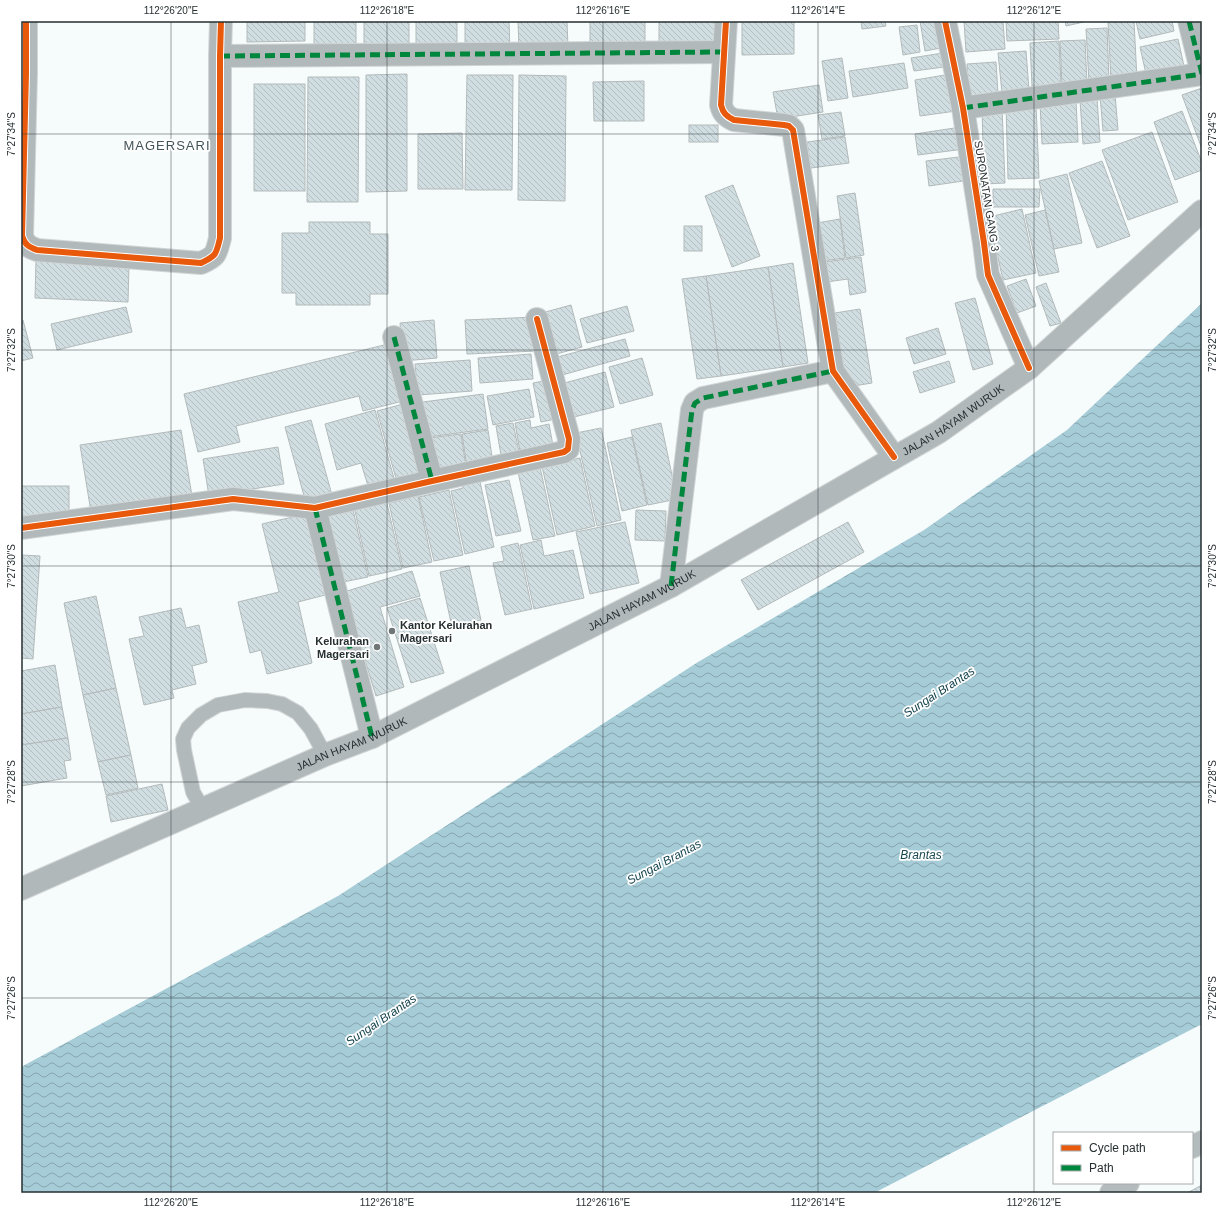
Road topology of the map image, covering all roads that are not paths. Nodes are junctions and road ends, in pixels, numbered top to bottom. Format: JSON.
{"nodes":[{"id":1,"x":26,"y":21,"type":"edge"},
{"id":2,"x":221,"y":21,"type":"edge"},
{"id":3,"x":726,"y":21,"type":"edge"},
{"id":4,"x":945,"y":21,"type":"edge"},
{"id":5,"x":1189,"y":21,"type":"edge"},
{"id":6,"x":724,"y":52,"type":"junction"},
{"id":7,"x":220,"y":56,"type":"junction"},
{"id":8,"x":24,"y":73,"type":"edge"},
{"id":9,"x":1202,"y":74,"type":"edge"},
{"id":10,"x":963,"y":108,"type":"junction"},
{"id":11,"x":1202,"y":211,"type":"edge"},
{"id":12,"x":537,"y":319,"type":"dead end"},
{"id":13,"x":394,"y":337,"type":"dead end"},
{"id":14,"x":1030,"y":368,"type":"junction"},
{"id":15,"x":833,"y":371,"type":"junction"},
{"id":16,"x":894,"y":458,"type":"junction"},
{"id":17,"x":432,"y":481,"type":"junction"},
{"id":18,"x":315,"y":508,"type":"junction"},
{"id":19,"x":21,"y":528,"type":"edge"},
{"id":20,"x":671,"y":586,"type":"junction"},
{"id":21,"x":372,"y":737,"type":"junction"},
{"id":22,"x":325,"y":755,"type":"junction"},
{"id":23,"x":202,"y":808,"type":"junction"},
{"id":24,"x":21,"y":889,"type":"edge"},
{"id":25,"x":1202,"y":1142,"type":"edge"},
{"id":26,"x":1193,"y":1146,"type":"edge"},
{"id":27,"x":1126,"y":1184,"type":"edge"},
{"id":28,"x":1111,"y":1193,"type":"edge"}],
"edges":[{"from":1,"to":8,"type":"street"},
{"from":2,"to":7,"type":"street"},
{"from":3,"to":6,"type":"street"},
{"from":4,"to":10,"type":"street","name":"SURONATAN GANG 3"},
{"from":5,"to":9,"type":"street"},
{"from":6,"to":7,"type":"street"},
{"from":6,"to":15,"type":"street"},
{"from":7,"to":8,"type":"street"},
{"from":9,"to":10,"type":"street"},
{"from":10,"to":14,"type":"street","name":"SURONATAN GANG 3"},
{"from":11,"to":14,"type":"main road","name":"JALAN HAYAM WURUK"},
{"from":12,"to":17,"type":"street"},
{"from":13,"to":17,"type":"street"},
{"from":14,"to":16,"type":"main road","name":"JALAN HAYAM WURUK"},
{"from":15,"to":16,"type":"street"},
{"from":15,"to":20,"type":"street"},
{"from":16,"to":20,"type":"main road","name":"JALAN HAYAM WURUK"},
{"from":17,"to":18,"type":"street"},
{"from":18,"to":19,"type":"street"},
{"from":18,"to":21,"type":"street"},
{"from":20,"to":21,"type":"main road","name":"JALAN HAYAM WURUK"},
{"from":21,"to":22,"type":"main road","name":"JALAN HAYAM WURUK"},
{"from":22,"to":23,"type":"main road","name":"JALAN HAYAM WURUK"},
{"from":22,"to":23,"type":"lane"},
{"from":23,"to":24,"type":"main road","name":"JALAN HAYAM WURUK"},
{"from":25,"to":26,"type":"main road"},
{"from":27,"to":28,"type":"main road"}]}
